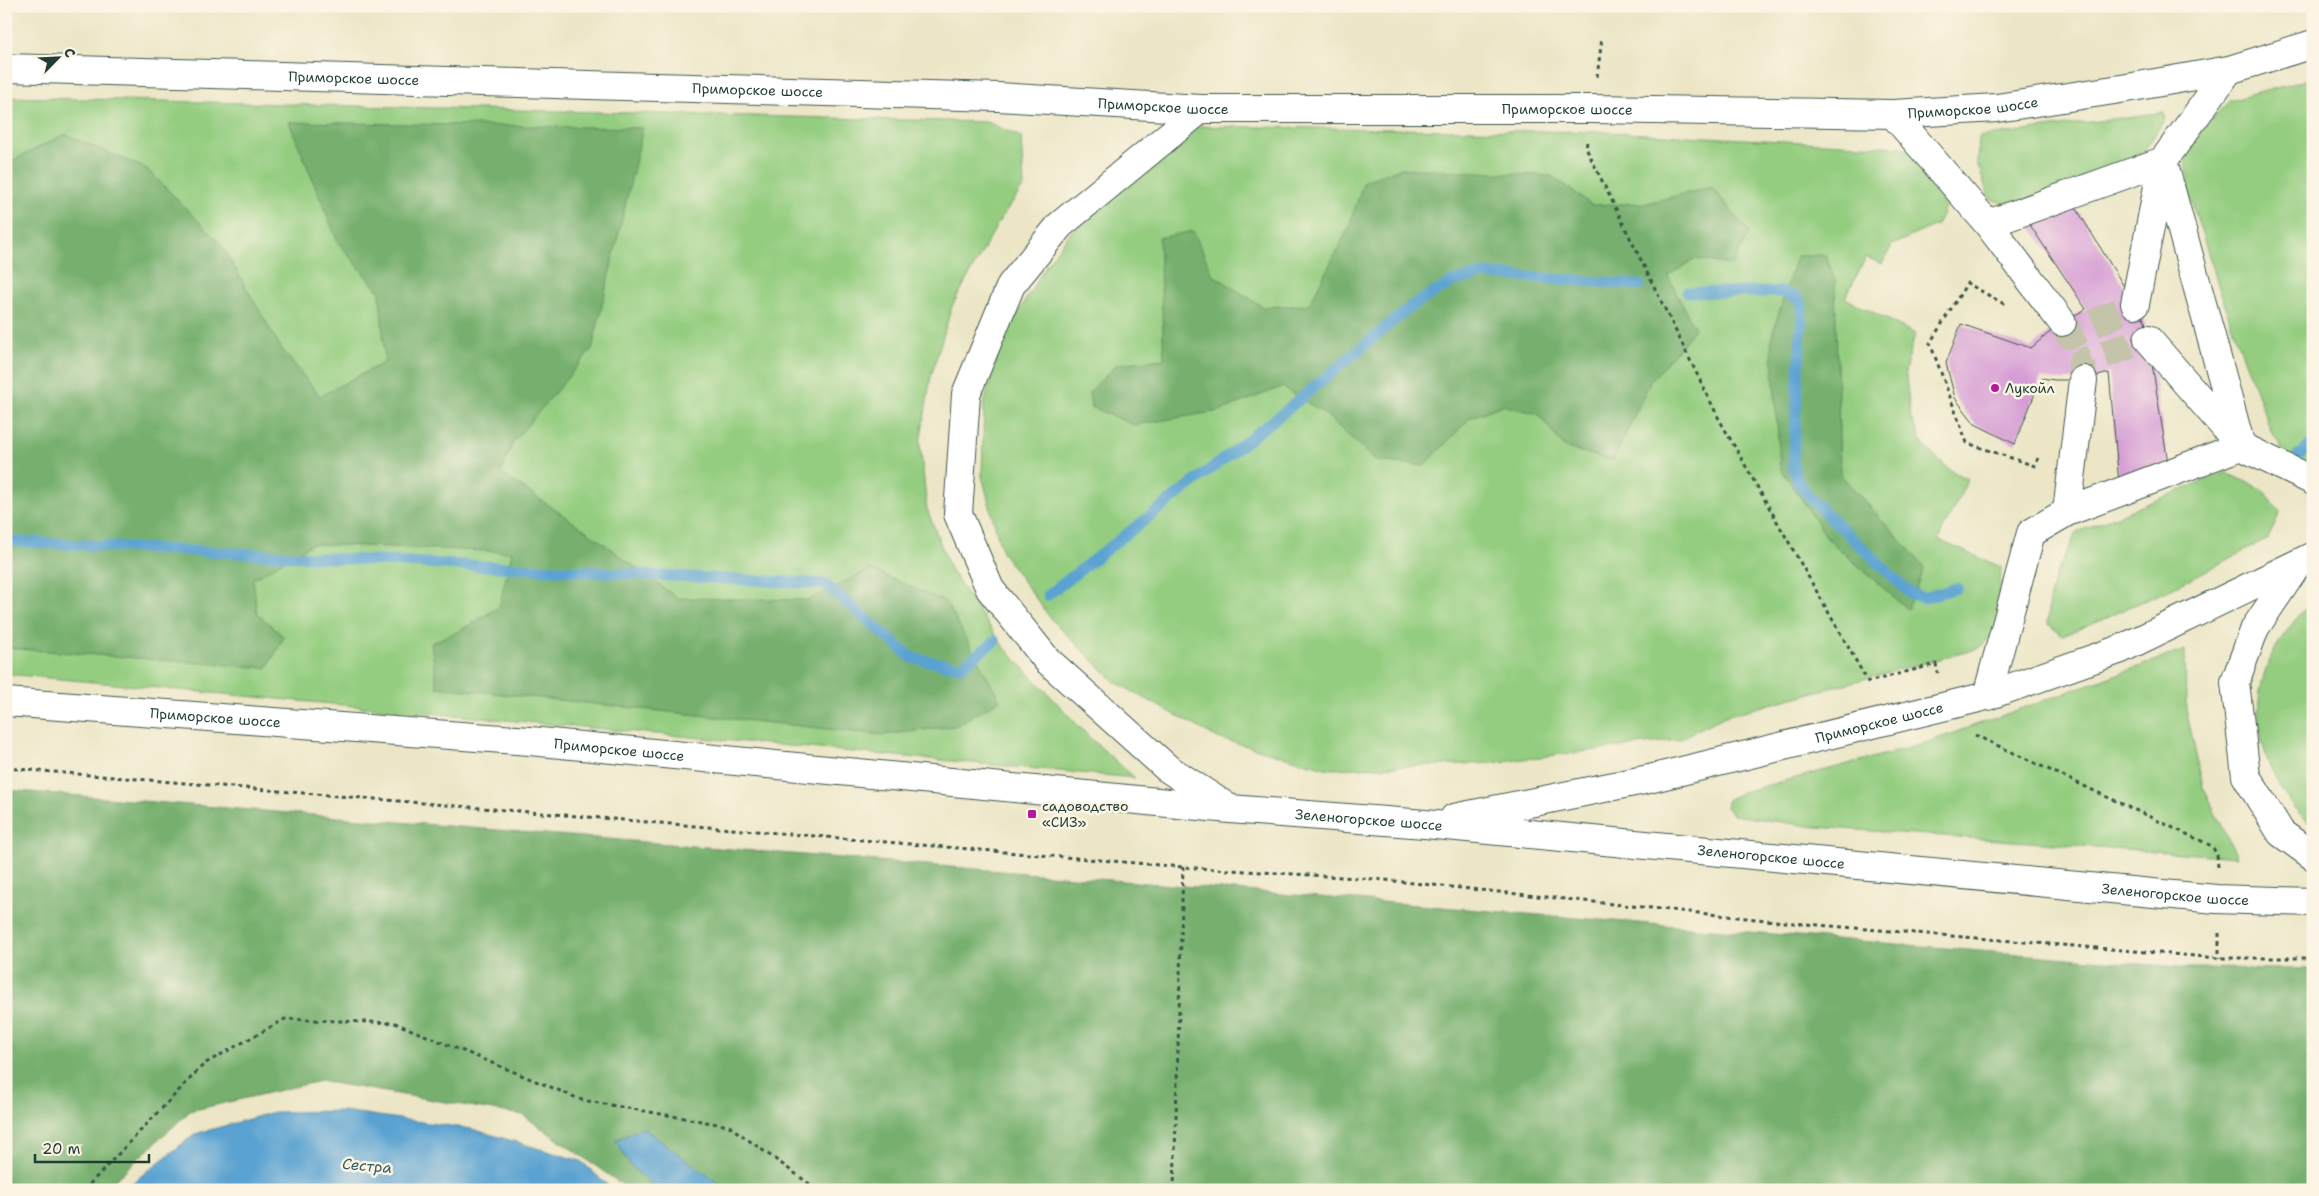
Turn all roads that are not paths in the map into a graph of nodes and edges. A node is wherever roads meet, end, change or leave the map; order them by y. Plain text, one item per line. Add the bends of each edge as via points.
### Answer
1 (2313, 44) edge
2 (6, 68) edge
3 (2228, 70) junction
4 (1201, 109) junction
5 (1893, 114) junction
6 (2163, 161) junction
7 (1988, 224) junction
8 (2135, 304) dead end
9 (2062, 322) tunnel mouth
10 (2148, 338) dead end
11 (2083, 380) tunnel mouth
12 (2241, 446) junction
13 (2313, 481) edge
14 (2067, 512) junction
15 (2306, 559) edge
16 (1987, 696) junction
17 (6, 702) edge
18 (1230, 809) junction
19 (1425, 824) junction
20 (2313, 856) edge
21 (2313, 902) edge

1 - 3 main road, Приморское шоссе
2 - 4 main road, Приморское шоссе via 998,97
3 - 5 main road, Приморское шоссе via 1996,108
3 - 6 main road
4 - 5 main road, Приморское шоссе via 1592,109
4 - 18 main road via 1060,225 1011,285 966,394 958,514 990,589 1047,660 1167,768
5 - 7 main road
6 - 7 main road
6 - 8 main road
6 - 12 main road
7 - 9 main road
10 - 12 main road
11 - 14 main road
12 - 13 main road
12 - 14 main road
14 - 16 main road via 2031,533
15 - 16 main road, Приморское шоссе via 2121,649
15 - 20 main road via 2255,628 2235,682 2246,776 2281,833
16 - 19 main road, Приморское шоссе via 1649,779
17 - 18 main road, Приморское шоссе via 530,741
18 - 19 main road, Зеленогорское шоссе
19 - 21 main road, Зеленогорское шоссе via 2216,899

